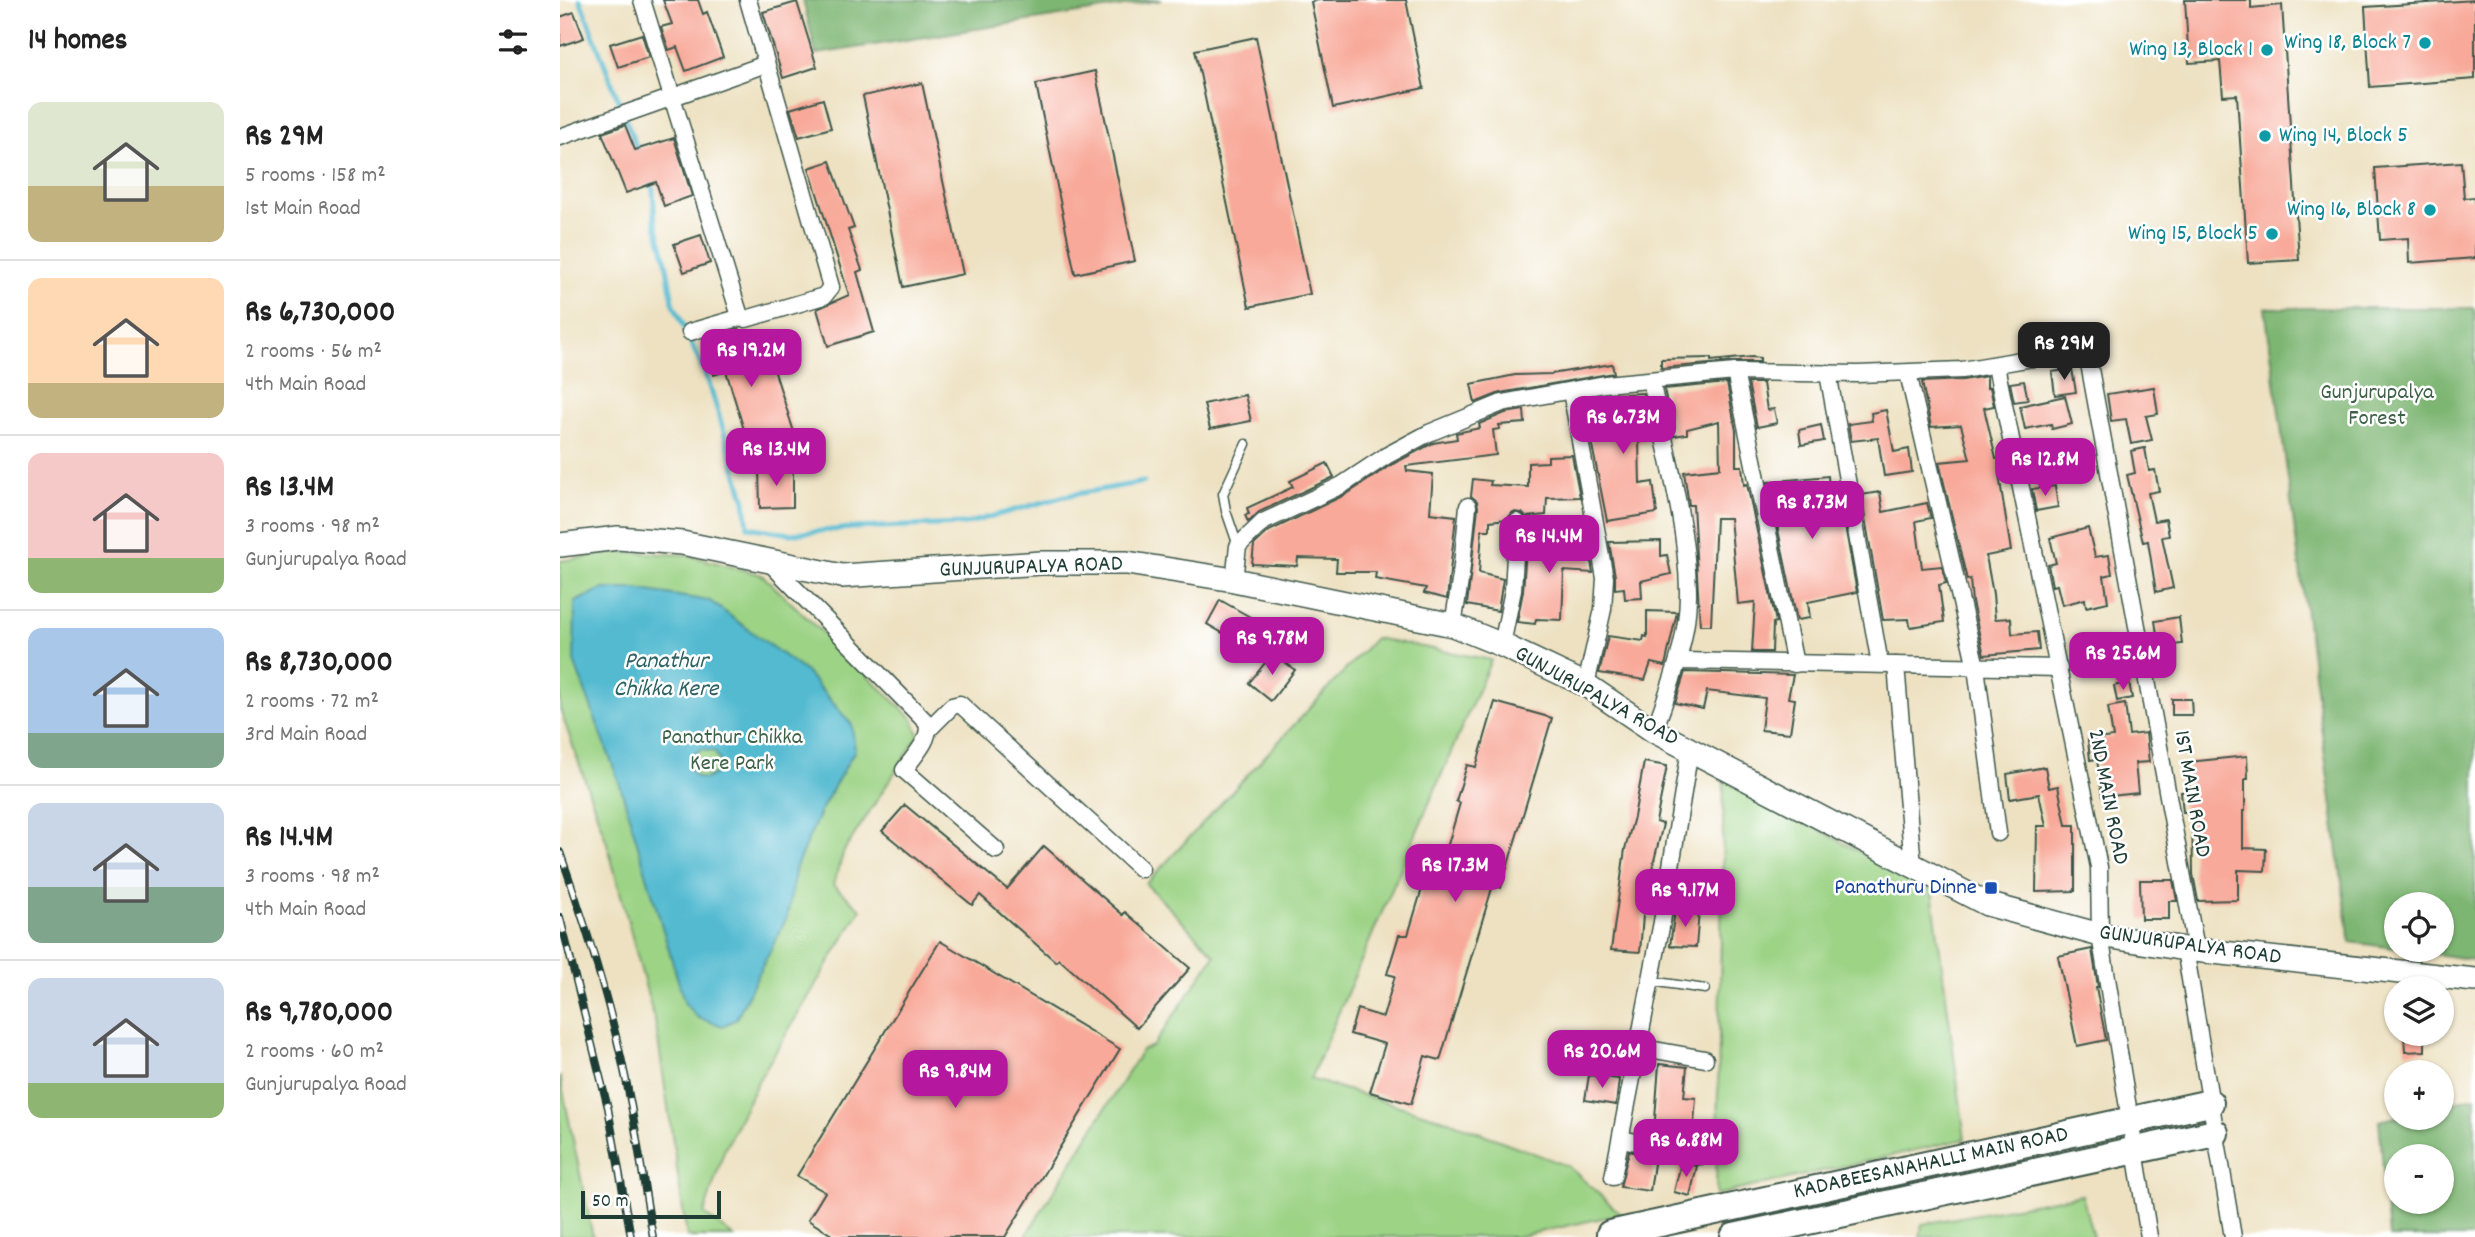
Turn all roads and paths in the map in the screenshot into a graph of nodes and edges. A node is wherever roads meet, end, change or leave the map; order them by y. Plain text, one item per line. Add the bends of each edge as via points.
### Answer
1 (642, 0) edge
2 (748, 0) edge
3 (766, 64) junction
4 (673, 97) junction
5 (560, 137) edge
6 (742, 317) junction
7 (690, 332) dead end
8 (1996, 366) junction
9 (1735, 372) junction
10 (1828, 373) junction
11 (1908, 373) junction
12 (1651, 380) junction
13 (1572, 391) junction
14 (1246, 444) dead end
15 (1468, 506) dead end
16 (1517, 522) dead end
17 (560, 545) edge
18 (1238, 546) junction
19 (770, 563) junction
20 (1234, 580) junction
21 (1453, 625) junction
22 (1502, 645) junction
23 (1679, 661) junction
24 (1795, 664) junction
25 (1888, 665) junction
26 (1976, 667) junction
27 (2059, 668) junction
28 (1586, 685) junction
29 (929, 729) junction
30 (1654, 731) junction
31 (1690, 749) junction
32 (1998, 833) dead end
33 (996, 850) dead end
34 (1913, 866) junction
35 (1141, 869) dead end
36 (1669, 885) junction
37 (1706, 889) dead end
38 (2100, 935) junction
39 (2191, 949) junction
40 (2475, 980) edge
41 (1651, 981) junction
42 (1705, 989) dead end
43 (1638, 1047) junction
44 (1705, 1059) dead end
45 (2210, 1103) junction
46 (2130, 1121) junction
47 (2215, 1133) junction
48 (1622, 1139) junction
49 (2135, 1151) junction
50 (1700, 1156) dead end
51 (1613, 1177) dead end
52 (1610, 1235) edge
53 (1734, 1237) edge
54 (2149, 1237) edge
55 (2233, 1237) edge

1 - 4 street
2 - 3 street
3 - 4 street
3 - 6 street via 831,287 824,296
4 - 5 street
4 - 6 street
6 - 7 street
8 - 11 street
8 - 27 street, 2ND MAIN ROAD
8 - 39 street, 1ST MAIN ROAD via 2080,350 2088,358
9 - 10 street
9 - 12 street
9 - 24 street
10 - 11 street
10 - 25 street
11 - 26 street
12 - 13 street
12 - 23 street via 1685,556 1688,592
13 - 18 street via 1502,403 1429,433 1342,485 1264,522
13 - 28 street via 1605,578
14 - 18 lane via 1223,494
15 - 21 street
16 - 22 street via 1513,590
17 - 19 street, GUNJURUPALYA ROAD via 618,538 682,543
18 - 20 street
19 - 20 street, GUNJURUPALYA ROAD via 842,576 1041,563 1126,563
19 - 29 street
20 - 21 street, GUNJURUPALYA ROAD
21 - 22 street, GUNJURUPALYA ROAD
22 - 28 street, GUNJURUPALYA ROAD
23 - 24 street
23 - 30 street
24 - 25 street
25 - 26 street
25 - 34 street
26 - 27 street
26 - 32 street
27 - 38 street, 2ND MAIN ROAD via 2099,867
28 - 30 street, GUNJURUPALYA ROAD
29 - 33 street via 904,770
29 - 35 street via 960,704
30 - 31 street, GUNJURUPALYA ROAD
31 - 34 street, GUNJURUPALYA ROAD
31 - 36 street
34 - 38 street, GUNJURUPALYA ROAD via 1987,904
36 - 37 lane
36 - 41 street
38 - 39 street, GUNJURUPALYA ROAD
38 - 46 street, 2ND MAIN ROAD
39 - 40 street, GUNJURUPALYA ROAD
39 - 45 street, 1ST MAIN ROAD
41 - 42 lane
41 - 43 street
43 - 44 street
43 - 48 street
45 - 46 main road, KADABEESANAHALLI MAIN ROAD
45 - 47 street, 1ST MAIN ROAD
46 - 49 street, 2ND MAIN ROAD
46 - 52 main road, KADABEESANAHALLI MAIN ROAD
47 - 49 main road, KADABEESANAHALLI MAIN ROAD
47 - 55 street, 1ST MAIN ROAD
48 - 50 street
48 - 51 street
49 - 53 main road, KADABEESANAHALLI MAIN ROAD
49 - 54 street, 2ND MAIN ROAD

